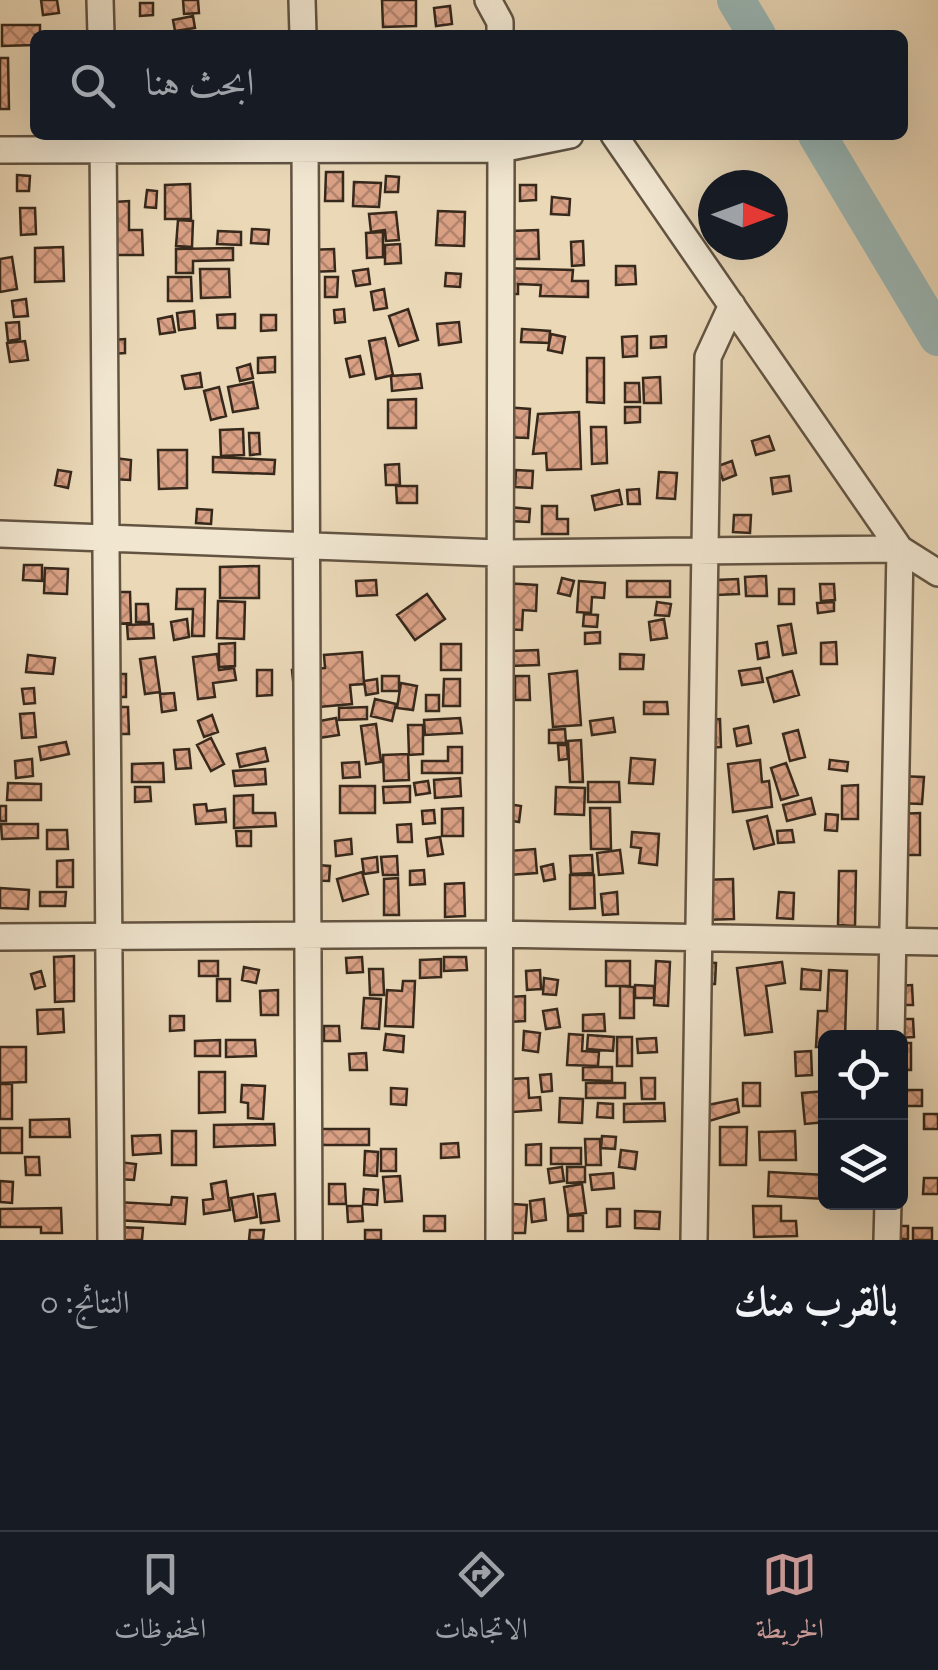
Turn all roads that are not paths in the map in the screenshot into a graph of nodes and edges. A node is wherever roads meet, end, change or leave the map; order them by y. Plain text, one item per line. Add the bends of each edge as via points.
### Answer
1 (100, 0) edge
2 (302, 0) edge
3 (488, 0) edge
4 (101, 30) edge
5 (303, 30) edge
6 (500, 30) edge
7 (617, 140) edge
8 (104, 142) edge
9 (305, 142) edge
10 (501, 142) edge
11 (0, 150) edge
12 (732, 305) junction
13 (0, 534) edge
14 (106, 538) junction
15 (303, 546) junction
16 (900, 549) junction
17 (704, 551) junction
18 (498, 553) junction
19 (938, 573) edge
20 (499, 934) junction
21 (308, 935) junction
22 (0, 937) edge
23 (109, 937) junction
24 (702, 938) junction
25 (893, 941) junction
26 (938, 942) edge
27 (891, 1030) edge
28 (888, 1210) edge
29 (110, 1240) edge
30 (309, 1240) edge
31 (500, 1240) edge
32 (694, 1240) edge
33 (887, 1240) edge

1 - 4 street
2 - 5 street
3 - 6 street
7 - 12 street
8 - 9 street
8 - 11 street
8 - 14 street
9 - 10 street
9 - 15 street
10 - 18 street
12 - 16 street
12 - 17 street via 708,357
13 - 14 street
14 - 15 street
14 - 23 street
15 - 18 street
15 - 21 street
16 - 17 street
16 - 19 street
16 - 25 street
17 - 18 street
17 - 24 street
18 - 20 street
20 - 21 street
20 - 24 street
20 - 31 street
21 - 23 street
21 - 30 street
22 - 23 street
23 - 29 street
24 - 25 street
24 - 32 street
25 - 26 street
25 - 27 street
28 - 33 street

